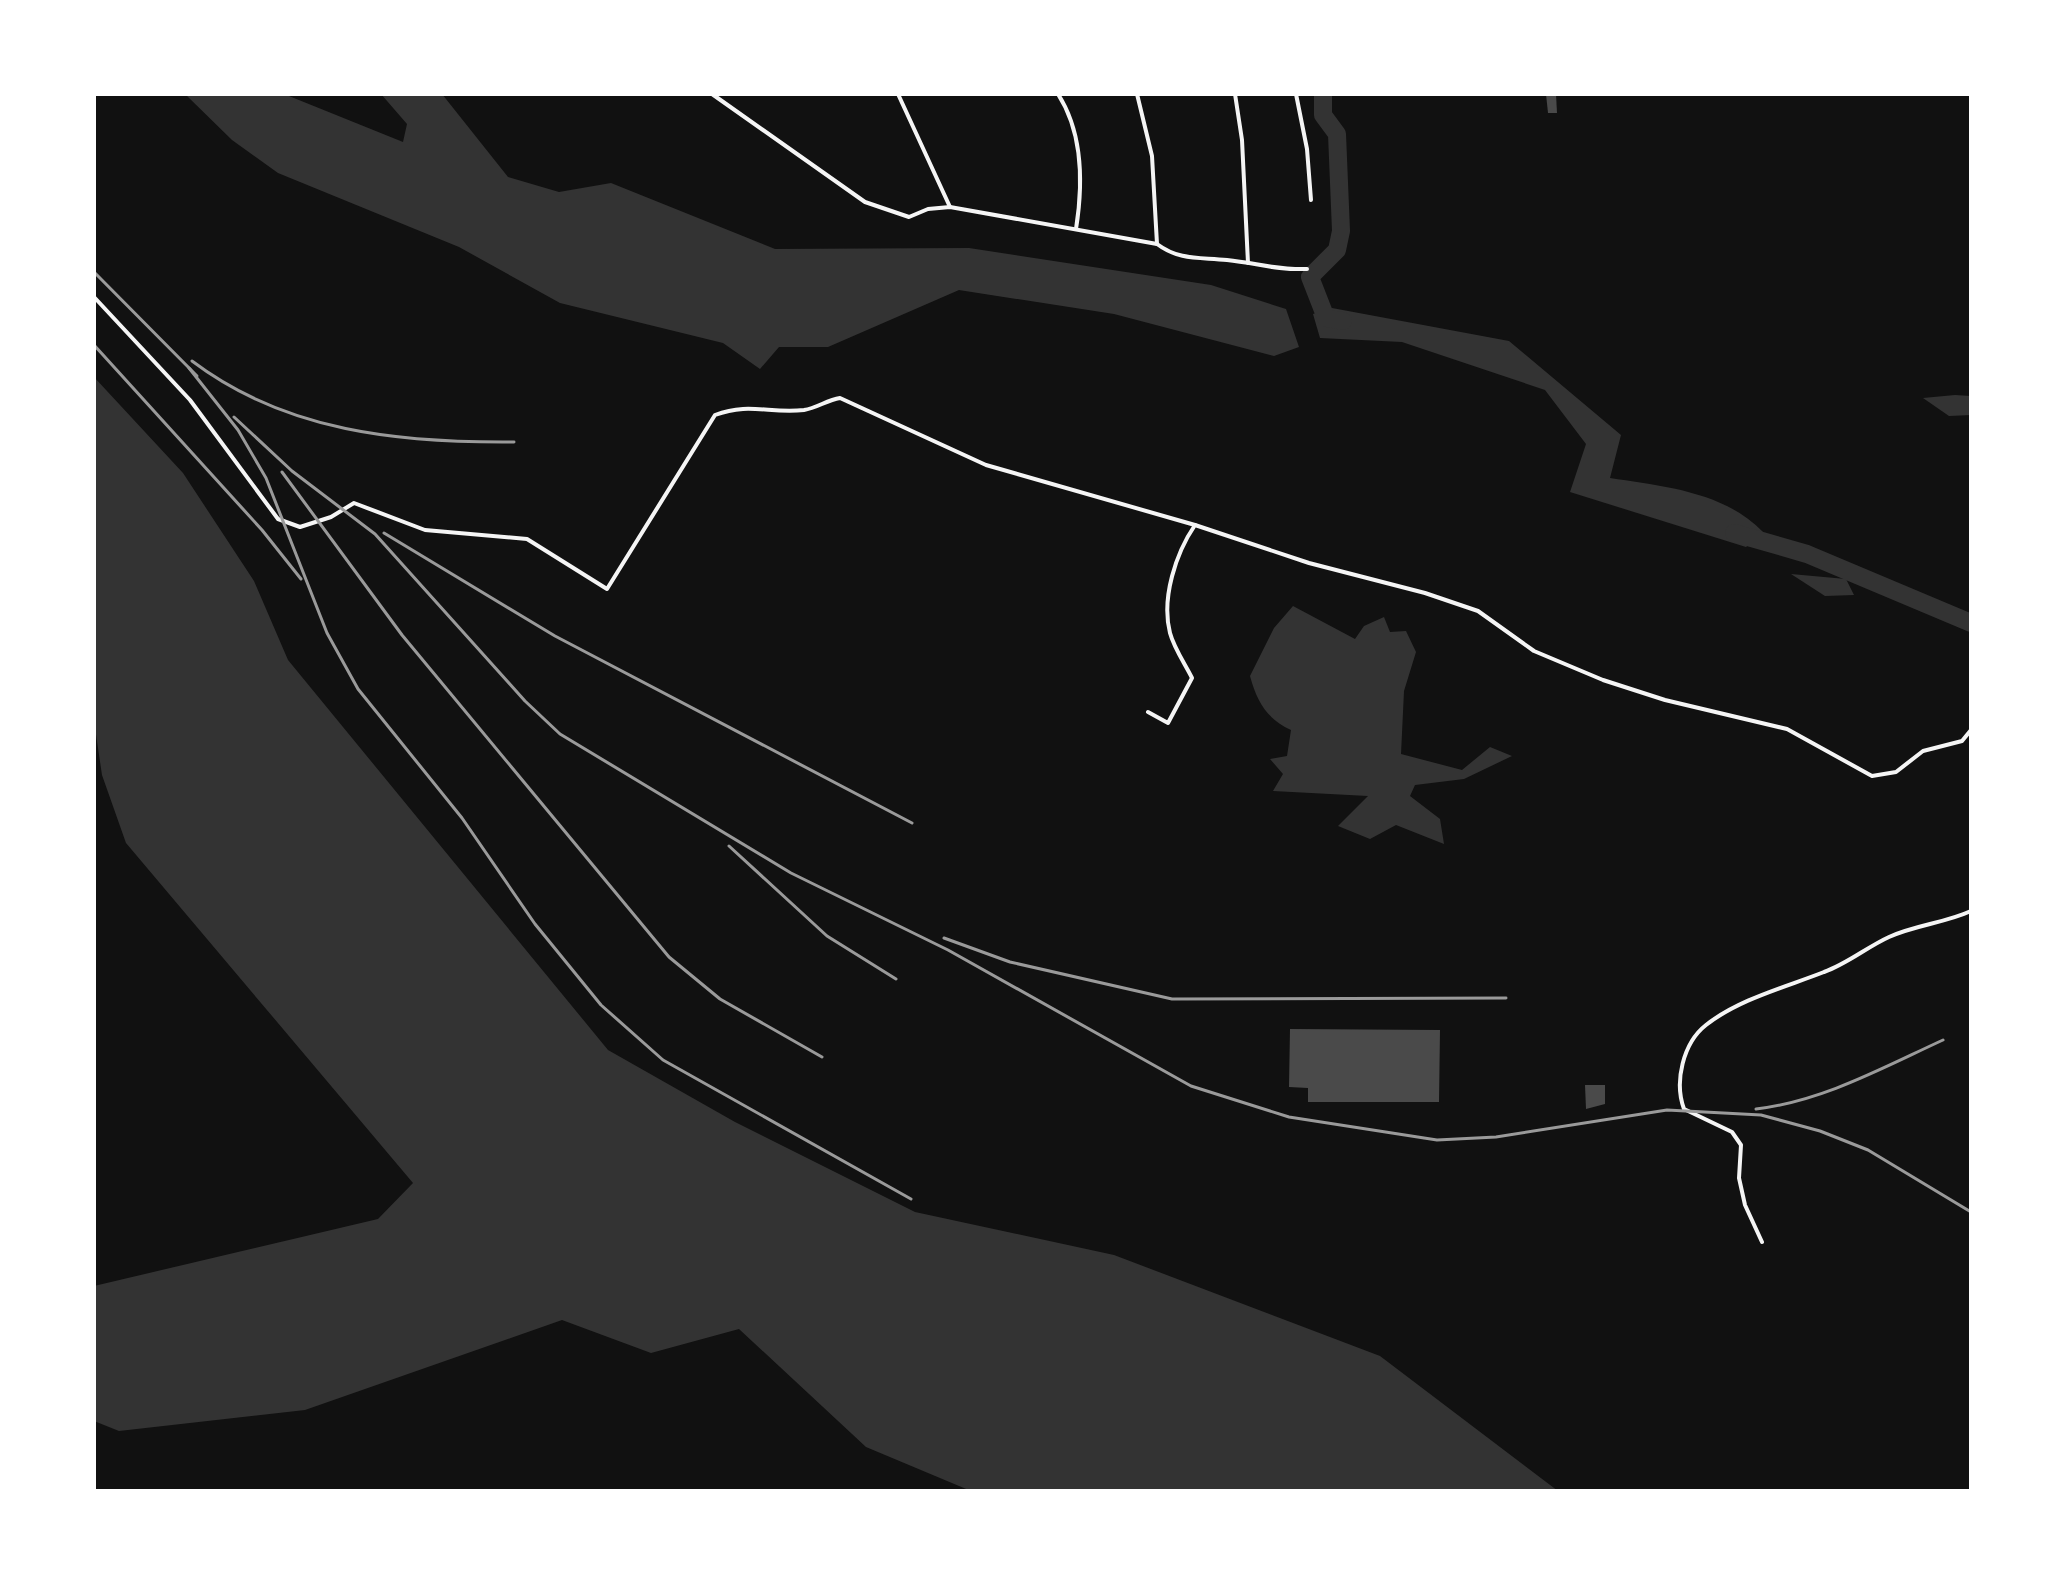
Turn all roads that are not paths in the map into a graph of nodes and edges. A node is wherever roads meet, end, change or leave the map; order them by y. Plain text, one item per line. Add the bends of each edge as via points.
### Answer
1 (712, 94) edge
2 (898, 94) edge
3 (1058, 94) edge
4 (1137, 94) edge
5 (1235, 94) edge
6 (1296, 94) edge
7 (1311, 200) dead end
8 (950, 207) junction
9 (1076, 229) junction
10 (1157, 244) junction
11 (1248, 263) junction
12 (1307, 269) dead end
13 (94, 297) edge
14 (1195, 525) junction
15 (1148, 712) dead end
16 (1971, 730) edge
17 (1971, 911) edge
18 (1762, 1242) dead end

1 - 8 street via 865,202 909,217
2 - 8 street
3 - 9 street via 1070,112 1077,147 1082,194
4 - 10 street via 1152,156
5 - 11 street
6 - 7 street
8 - 9 street
9 - 10 street
10 - 11 street via 1174,256
11 - 12 street via 1273,270
13 - 14 street via 190,400 278,519 300,527 354,503 425,530 527,539 607,589 715,415 736,407 809,410 840,398 986,465
14 - 15 street via 1176,563 1168,595 1170,632 1192,678 1168,723
14 - 16 street via 1478,611 1534,651 1603,680 1787,729 1872,776 1896,772 1923,751 1962,741
17 - 18 street via 1891,936 1834,969 1735,1008 1704,1026 1690,1047 1680,1072 1684,1109 1732,1132 1741,1145 1739,1178

